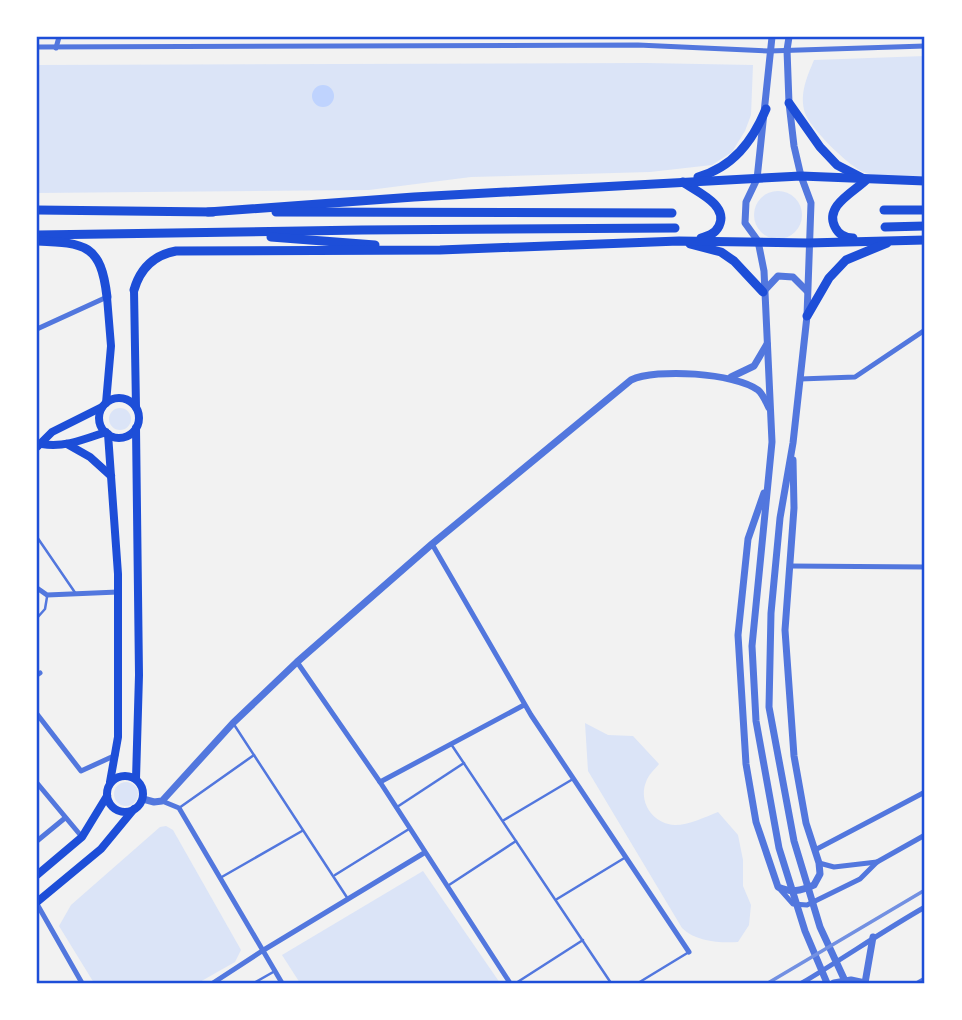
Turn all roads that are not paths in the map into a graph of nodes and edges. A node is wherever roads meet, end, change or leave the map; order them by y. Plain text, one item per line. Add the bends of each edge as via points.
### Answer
1 (58, 37) edge
2 (639, 37) edge
3 (772, 37) edge
4 (789, 37) edge
5 (638, 45) junction
6 (925, 46) edge
7 (37, 47) edge
8 (56, 48) junction
9 (787, 50) junction
10 (769, 51) junction
11 (789, 103) junction
12 (765, 109) junction
13 (800, 176) junction
14 (757, 178) junction
15 (866, 180) junction
16 (925, 181) edge
17 (683, 182) junction
18 (884, 209) dead end
19 (925, 209) edge
20 (37, 210) edge
21 (208, 212) junction
22 (672, 213) dead end
23 (925, 226) edge
24 (885, 227) dead end
25 (675, 228) dead end
26 (219, 233) junction
27 (37, 235) edge
28 (895, 240) junction
29 (925, 240) edge
30 (679, 241) junction
31 (758, 241) junction
32 (37, 242) edge
33 (808, 243) junction
34 (440, 250) junction
35 (134, 290) joint
36 (807, 291) junction
37 (763, 292) junction
38 (107, 297) junction
39 (807, 316) junction
40 (37, 329) edge
41 (925, 330) edge
42 (767, 344) junction
43 (731, 377) junction
44 (800, 379) junction
45 (104, 405) junction
46 (136, 407) junction
47 (771, 410) junction
48 (136, 428) junction
49 (107, 433) junction
50 (67, 443) junction
51 (793, 443) junction
52 (39, 445) edge
53 (111, 476) junction
54 (768, 479) junction
55 (37, 537) edge
56 (432, 544) junction
57 (790, 566) junction
58 (925, 567) edge
59 (37, 588) edge
60 (118, 592) junction
61 (76, 594) junction
62 (47, 595) junction
63 (37, 618) edge
64 (297, 662) junction
65 (524, 705) junction
66 (37, 714) edge
67 (233, 723) junction
68 (452, 744) junction
69 (116, 755) junction
70 (254, 755) junction
71 (464, 763) junction
72 (136, 779) junction
73 (573, 779) junction
74 (110, 782) junction
75 (380, 782) junction
76 (37, 783) edge
77 (925, 792) edge
78 (107, 796) junction
79 (143, 799) junction
80 (162, 801) junction
81 (396, 807) junction
82 (179, 808) junction
83 (134, 810) junction
84 (65, 818) junction
85 (503, 821) junction
86 (409, 829) junction
87 (303, 830) junction
88 (925, 835) edge
89 (82, 837) junction
90 (37, 841) edge
91 (516, 841) junction
92 (815, 850) junction
93 (424, 853) junction
94 (626, 857) junction
95 (877, 862) junction
96 (819, 863) junction
97 (37, 875) edge
98 (333, 876) junction
99 (220, 878) junction
100 (446, 887) junction
101 (778, 887) junction
102 (348, 899) junction
103 (555, 900) junction
104 (37, 903) edge
105 (925, 906) edge
106 (873, 937) junction
107 (583, 940) junction
108 (262, 951) junction
109 (689, 952) joint
110 (275, 971) junction
111 (925, 979) edge
112 (82, 983) edge
113 (213, 983) edge
114 (254, 983) edge
115 (282, 983) edge
116 (510, 983) edge
117 (516, 983) edge
118 (611, 983) edge
119 (638, 983) edge
120 (802, 983) edge
121 (827, 983) edge
122 (834, 983) edge
123 (846, 983) edge
124 (865, 983) edge
125 (918, 983) edge

1 - 8 street
2 - 5 street
3 - 10 street
4 - 9 street
5 - 8 street
5 - 10 street
6 - 9 street
7 - 8 street
9 - 10 street
9 - 11 street
10 - 12 street
11 - 13 street
11 - 15 highway via 837,165
12 - 14 street
12 - 17 highway via 750,139 730,162
13 - 14 highway
13 - 15 highway
13 - 33 street via 811,203
14 - 17 highway
14 - 31 street via 746,202 745,223
15 - 16 highway
15 - 28 highway via 835,208 835,229 848,238
17 - 21 highway
17 - 30 highway via 716,205 721,220 710,236
18 - 19 highway
20 - 21 highway
21 - 22 highway
23 - 24 highway
25 - 26 highway
26 - 27 highway
26 - 34 highway
28 - 29 highway
28 - 33 highway
28 - 39 highway via 846,260 829,278
30 - 31 highway
30 - 34 highway
30 - 37 highway via 721,252
31 - 33 highway
31 - 37 street
32 - 38 highway via 74,242 88,250 102,269
33 - 36 street
34 - 35 highway via 176,251 148,264
35 - 46 main road
36 - 37 street via 793,277 778,276
36 - 39 street
37 - 42 street
38 - 40 street
38 - 45 main road via 111,346
39 - 44 street
41 - 44 street via 855,377
42 - 43 street via 754,366
42 - 47 street
43 - 47 street via 759,391
43 - 56 street via 654,373 631,380
44 - 51 street
45 - 46 main road via 122,398
45 - 49 main road via 100,418
45 - 52 main road via 52,432
46 - 48 main road
47 - 54 street
48 - 49 main road via 124,437
48 - 72 main road
49 - 50 main road
49 - 53 main road
50 - 52 main road
50 - 53 main road
51 - 57 street
51 - 123 street via 771,613 769,707 794,841 820,927
53 - 60 main road
54 - 101 street via 748,538 738,635 746,764 757,822
54 - 121 street via 752,646 756,721 779,848
55 - 61 lane
56 - 64 street
56 - 65 street
57 - 58 street
57 - 92 street via 785,630 794,756
59 - 62 street
60 - 61 street
60 - 69 main road
61 - 62 street
62 - 63 lane via 45,609
64 - 67 street
64 - 75 street
65 - 68 street
65 - 73 street
66 - 69 street via 81,771
67 - 70 lane
67 - 80 street
68 - 71 lane
68 - 75 street
69 - 74 main road
70 - 82 lane
70 - 87 lane
71 - 81 lane
71 - 85 lane
72 - 74 main road via 123,775
72 - 79 main road
73 - 85 lane
73 - 94 street
74 - 78 main road
75 - 81 street
76 - 84 street
77 - 92 street
78 - 83 main road via 120,811
78 - 89 main road
79 - 80 street
79 - 83 main road
80 - 82 street
81 - 86 street
82 - 99 street
83 - 104 main road via 101,849
84 - 89 street
84 - 90 street
85 - 91 lane
86 - 93 street
86 - 98 lane
87 - 98 lane
87 - 99 lane
88 - 95 street
89 - 97 main road
91 - 100 lane
91 - 103 lane
92 - 96 street
93 - 100 street
93 - 102 street
94 - 103 lane
94 - 109 street
95 - 96 street via 834,867
95 - 101 street via 860,879 807,905 793,904
96 - 101 street via 814,885 798,892
98 - 102 lane
99 - 108 street
100 - 116 street
102 - 108 street
103 - 107 lane
104 - 112 street
105 - 106 street
106 - 120 street
106 - 124 street
107 - 117 lane
107 - 118 lane
108 - 110 street
108 - 113 street
109 - 119 lane
110 - 114 lane
110 - 115 street
111 - 125 street
122 - 124 street

